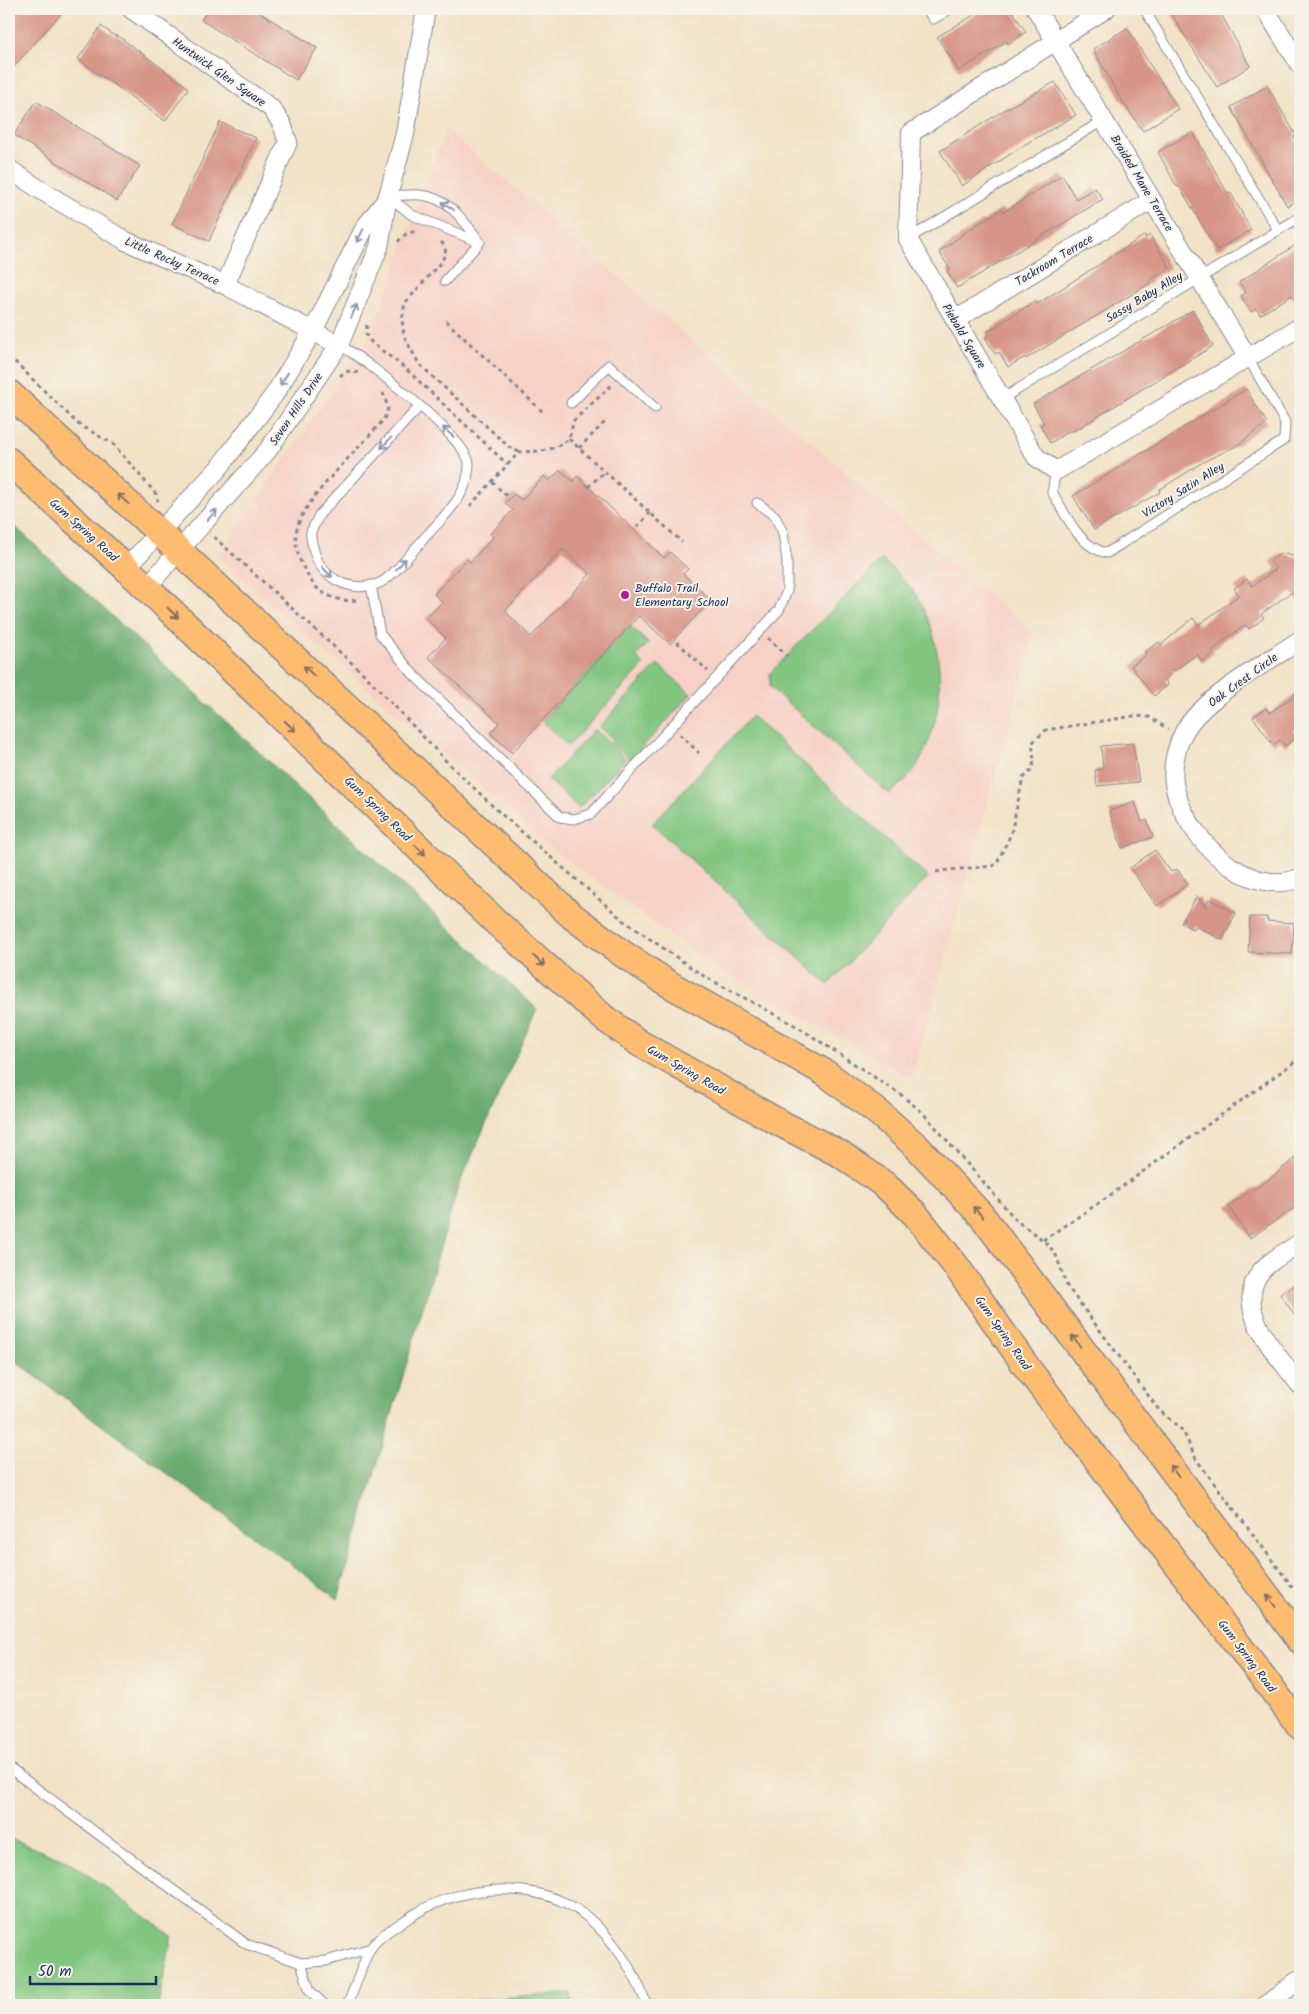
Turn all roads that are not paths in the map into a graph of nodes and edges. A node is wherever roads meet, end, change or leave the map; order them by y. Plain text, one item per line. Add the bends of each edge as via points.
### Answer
1 (131, 9) edge
2 (426, 9) edge
3 (927, 9) edge
4 (950, 9) edge
5 (1036, 9) edge
6 (1106, 9) edge
7 (1144, 9) edge
8 (1265, 9) edge
9 (1055, 40) junction
10 (1300, 65) edge
11 (1104, 120) junction
12 (9, 169) edge
13 (388, 196) junction
14 (1152, 200) junction
15 (1300, 217) edge
16 (1278, 230) junction
17 (908, 240) junction
18 (480, 242) junction
19 (1200, 278) junction
20 (445, 281) dead end
21 (225, 285) junction
22 (955, 320) junction
23 (1300, 327) edge
24 (313, 330) junction
25 (339, 344) junction
26 (1248, 358) junction
27 (9, 393) edge
28 (1002, 399) junction
29 (571, 403) dead end
30 (420, 407) junction
31 (655, 408) dead end
32 (9, 461) edge
33 (1056, 471) junction
34 (757, 502) dead end
35 (167, 524) junction
36 (179, 551) junction
37 (126, 568) junction
38 (371, 585) junction
39 (146, 588) junction
40 (1300, 640) edge
41 (1300, 878) edge
42 (1300, 1242) edge
43 (1298, 1376) edge
44 (1300, 1640) edge
45 (1300, 1726) edge
46 (9, 1768) edge
47 (371, 1948) junction
48 (301, 1963) junction
49 (1300, 1980) edge
50 (325, 2005) edge
51 (347, 2005) edge
52 (647, 2005) edge
53 (1266, 2005) edge

1 - 21 street, Huntwick Glen Square via 252,93 271,108 282,124 288,142
2 - 13 street, Seven Hills Drive via 405,134
3 - 4 lane via 933,19
5 - 9 street, Braided Mane Terrace
6 - 9 street
7 - 16 lane
8 - 10 street
9 - 11 street, Braided Mane Terrace
9 - 17 street via 912,133
11 - 14 street, Braided Mane Terrace
11 - 17 lane
12 - 21 street, Little Rocky Terrace via 126,241
13 - 18 lane via 412,215
18 -> 13 lane via 461,216 444,202 422,195
13 -> 24 street, Seven Hills Drive via 365,227
25 -> 13 street, Seven Hills Drive via 379,247
14 - 19 street, Braided Mane Terrace
14 - 22 street, Tackroom Terrace
15 - 16 lane, Sassy Baby Alley
16 - 19 lane, Sassy Baby Alley
17 - 22 street, Piebald Square
18 - 20 lane
19 - 26 street, Braided Mane Terrace
19 - 28 lane, Sassy Baby Alley
21 - 24 street, Little Rocky Terrace
22 - 28 street, Piebald Square
23 - 26 street
24 - 25 street, Little Rocky Terrace
24 -> 35 street, Seven Hills Drive via 250,428 218,469
25 - 30 lane via 356,354
36 -> 25 street, Seven Hills Drive via 268,450
26 - 33 street
26 - 33 lane, Victory Satin Alley via 1285,422 1284,440 1107,552 1096,551 1085,543 1052,492
35 -> 27 main road
28 - 33 street, Piebald Square via 1036,457
29 - 31 lane via 609,365
38 -> 30 lane via 378,584 392,573 460,498 467,480 469,461 458,441
30 -> 38 lane via 319,515 311,534 315,555 326,573 340,583 360,587
32 - 37 main road, Gum Spring Road
34 - 38 lane via 775,516 783,533 787,591 779,610 591,814 574,819 560,817 413,674 380,634
35 - 36 main road
35 - 37 street, Seven Hills Drive
36 - 39 street, Seven Hills Drive
44 -> 36 main road via 987,1224 916,1146 827,1074 669,984 572,916
37 - 39 main road, Gum Spring Road
39 -> 45 main road, Gum Spring Road via 496,922 604,1018 647,1048 842,1155 885,1185 916,1214 1034,1377
40 - 41 street, Oak Crest Circle via 1197,714 1181,738 1174,758 1175,788 1182,809 1204,844 1222,862 1266,882
42 - 43 street via 1264,1268 1250,1298 1256,1322
46 - 48 lane via 246,1944
47 - 48 lane via 326,1961
47 - 51 lane
47 - 52 lane via 393,1928 430,1904 472,1891 513,1889 552,1898 585,1915 614,1943 637,1979
48 - 50 lane via 310,1991
49 - 53 street

